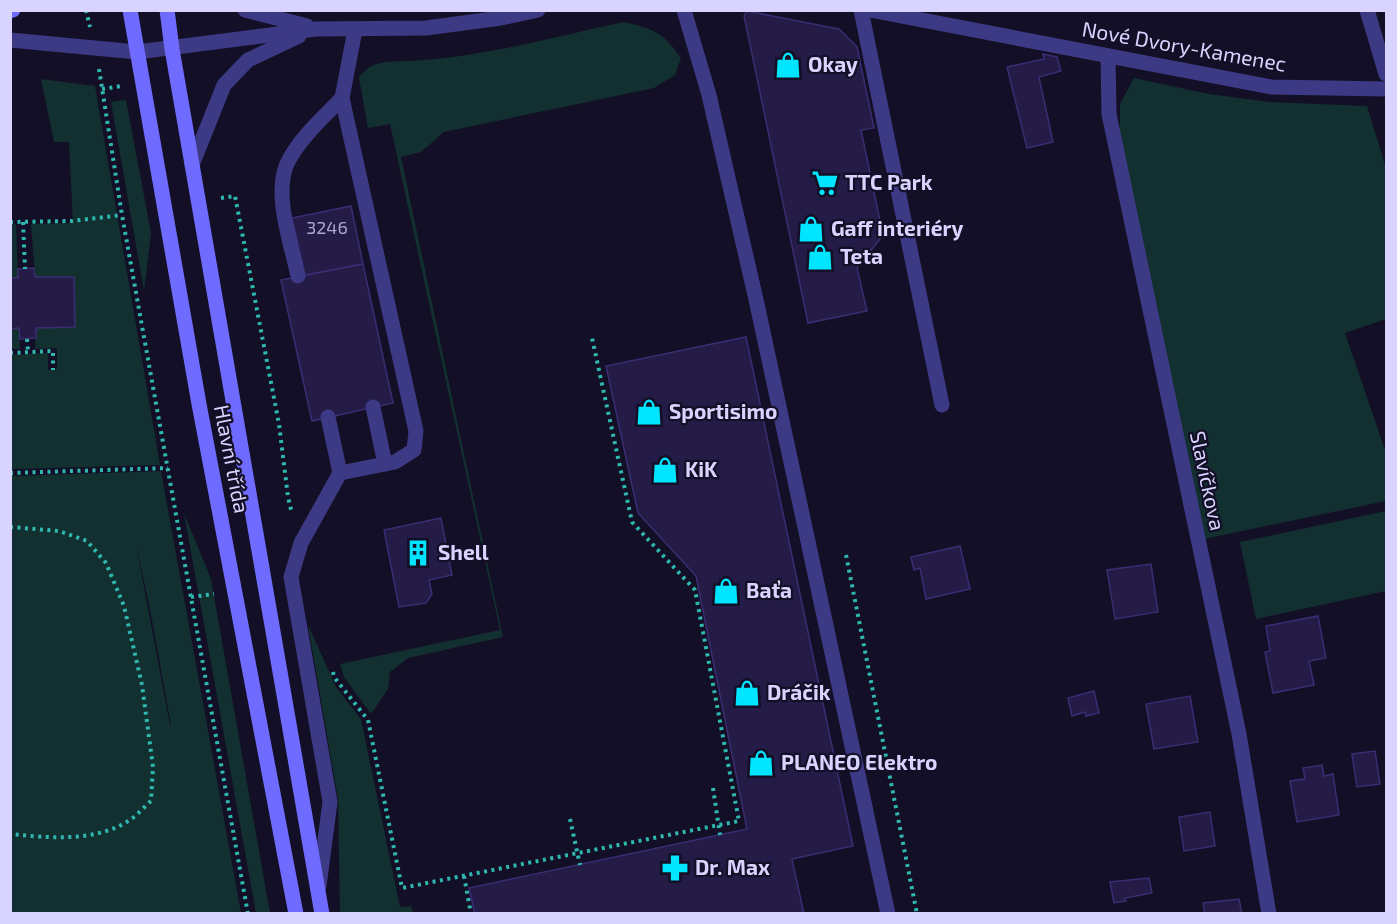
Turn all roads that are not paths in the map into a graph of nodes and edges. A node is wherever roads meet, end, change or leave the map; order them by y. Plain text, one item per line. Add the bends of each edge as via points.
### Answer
1 (130, 10) edge
2 (167, 10) edge
3 (245, 10) edge
4 (538, 10) edge
5 (684, 10) edge
6 (861, 10) edge
7 (870, 10) edge
8 (1367, 10) edge
9 (316, 29) junction
10 (355, 30) junction
11 (10, 40) edge
12 (172, 48) junction
13 (137, 52) junction
14 (1108, 57) junction
15 (1386, 74) edge
16 (1386, 89) edge
17 (342, 98) junction
18 (192, 165) junction
19 (298, 276) dead end
20 (942, 405) dead end
21 (373, 407) dead end
22 (328, 417) dead end
23 (385, 464) junction
24 (340, 473) junction
25 (318, 891) junction
26 (296, 914) edge
27 (322, 914) edge
28 (888, 914) edge
29 (1269, 914) edge

1 - 13 main road, Hlavní třída
2 - 12 main road, Hlavní třída
3 - 9 street
4 - 10 street via 426,28
5 - 28 street via 710,95
6 - 20 street
7 - 14 street, Nové Dvory-Kamenec
8 - 15 street
9 - 10 street
9 - 12 street
9 - 18 street via 248,60 224,85
10 - 17 street
11 - 13 street
12 - 13 street
12 - 18 main road, Hlavní třída
13 - 26 main road, Hlavní třída
14 - 16 street, Nové Dvory-Kamenec via 1271,87
14 - 29 street, Slavíčkova via 1109,114 1239,734
17 - 19 street via 288,159 282,178 282,200
17 - 23 street via 374,280 416,431 414,450
18 - 25 main road, Hlavní třída
21 - 23 street
22 - 24 street
23 - 24 street
24 - 25 street via 301,543 291,577 330,802
25 - 27 main road, Hlavní třída

